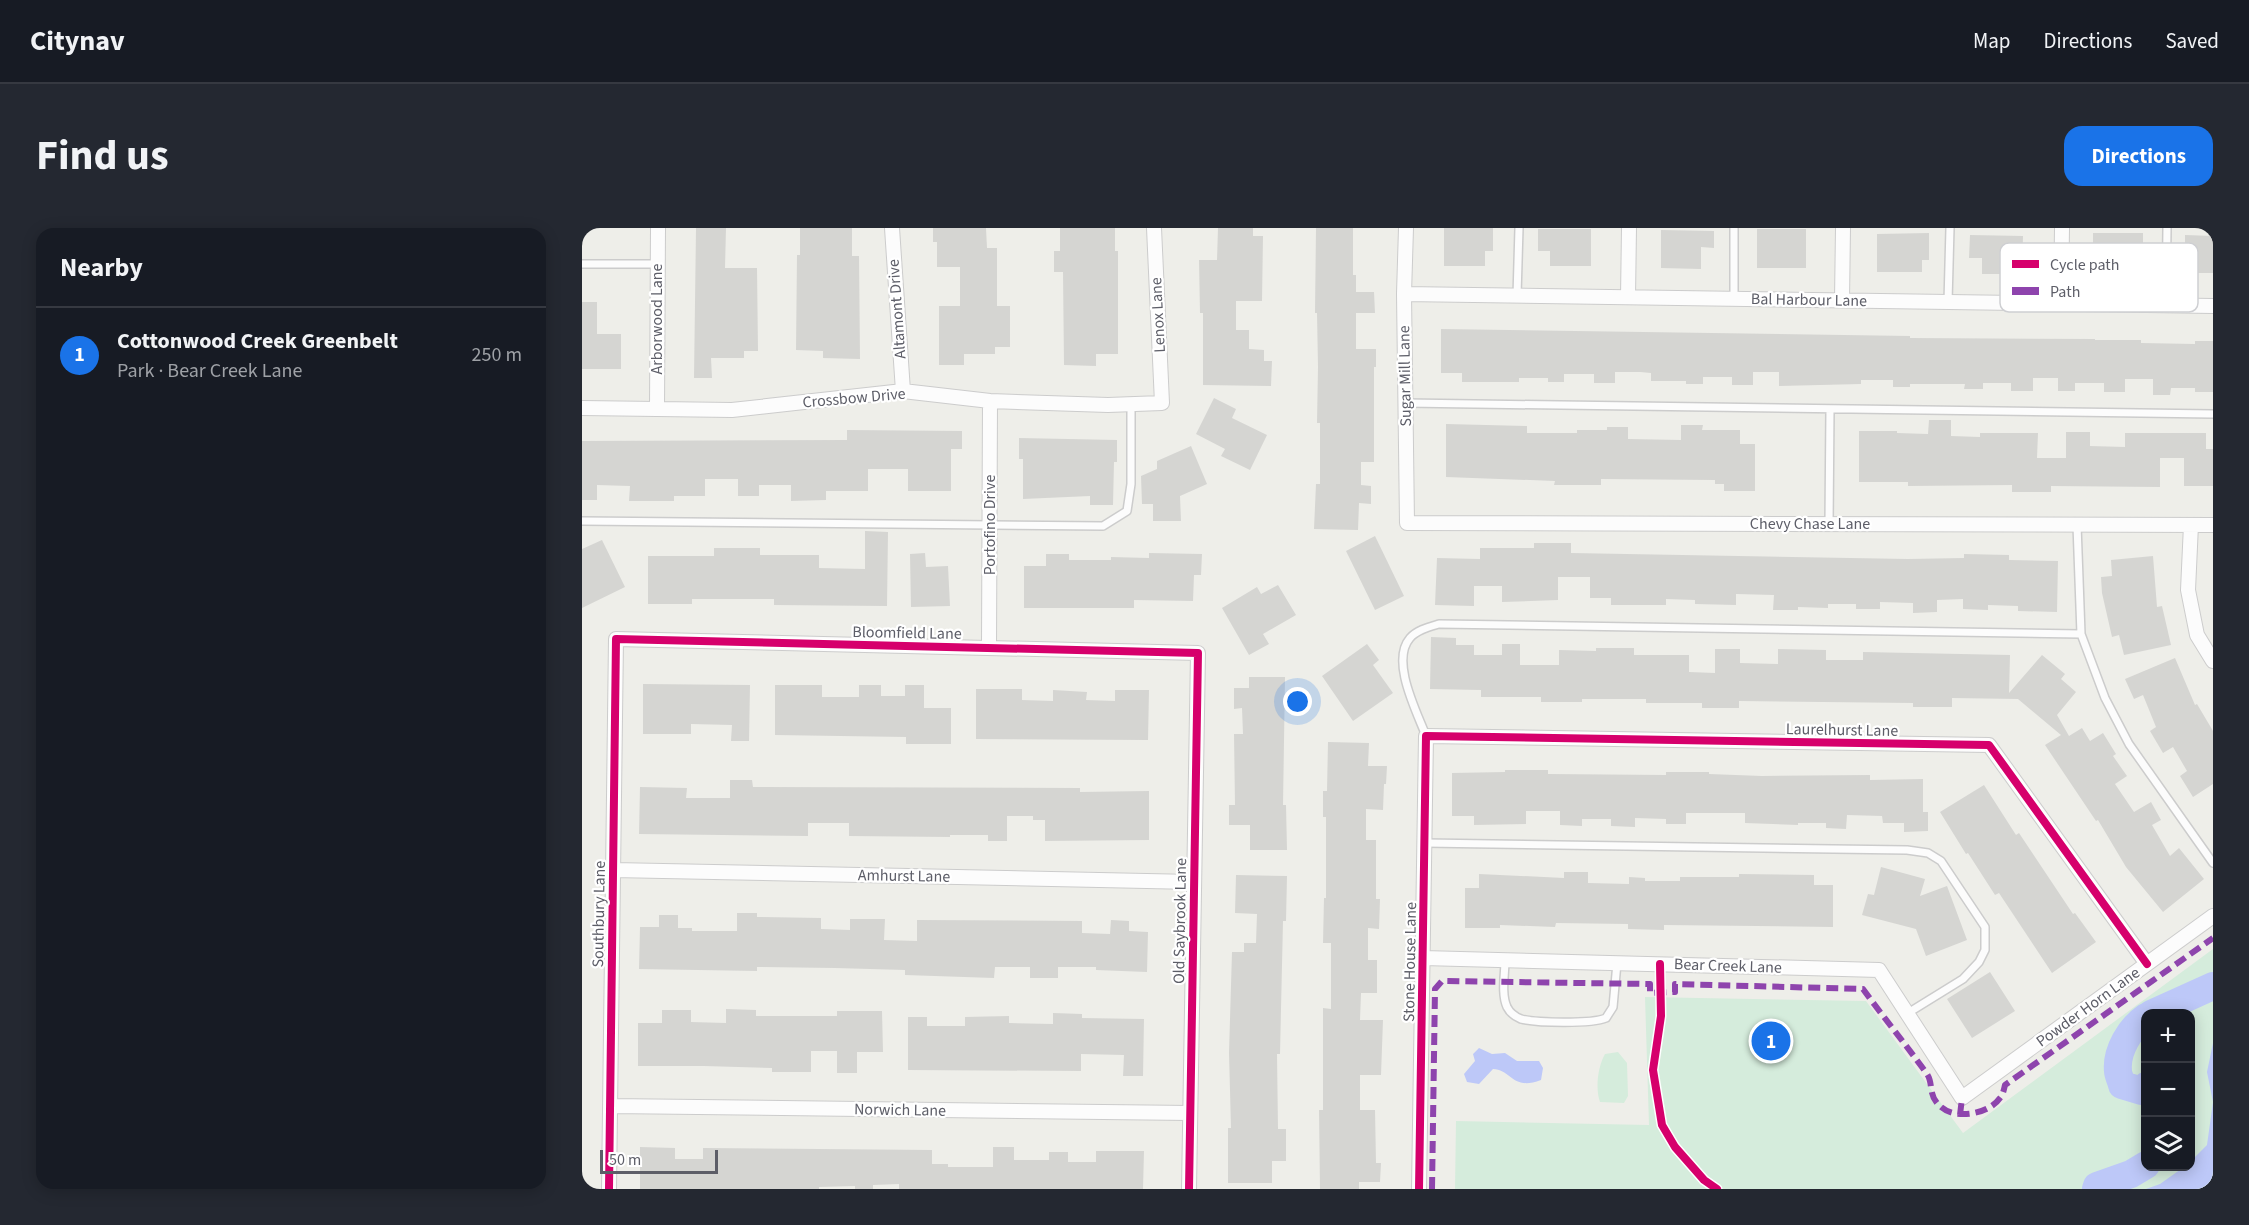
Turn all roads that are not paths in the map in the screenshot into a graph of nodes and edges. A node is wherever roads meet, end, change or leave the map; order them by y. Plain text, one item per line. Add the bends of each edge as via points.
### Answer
1 (658, 228) edge
2 (892, 228) edge
3 (1154, 228) edge
4 (1406, 228) edge
5 (1519, 228) edge
6 (1629, 228) edge
7 (1734, 228) edge
8 (1843, 228) edge
9 (1950, 228) edge
10 (2062, 228) edge
11 (2167, 228) edge
12 (2062, 243) edge
13 (2167, 243) edge
14 (582, 264) edge
15 (658, 264) junction
16 (1404, 294) junction
17 (1517, 296) junction
18 (1628, 297) junction
19 (1734, 299) junction
20 (1842, 300) junction
21 (1948, 302) junction
22 (2000, 303) edge
23 (2198, 306) edge
24 (2213, 306) edge
25 (903, 391) junction
26 (990, 401) junction
27 (1162, 402) joint
28 (1406, 402) junction
29 (1131, 404) junction
30 (582, 408) edge
31 (657, 409) junction
32 (1830, 409) junction
33 (2213, 414) edge
34 (582, 521) edge
35 (1407, 523) joint
36 (1829, 524) junction
37 (2077, 525) junction
38 (2191, 525) junction
39 (2213, 525) edge
40 (990, 526) junction
41 (2081, 634) junction
42 (616, 639) joint
43 (989, 648) junction
44 (1198, 653) joint
45 (2213, 661) edge
46 (1426, 736) junction
47 (1425, 843) junction
48 (2213, 863) edge
49 (613, 870) junction
50 (1194, 882) junction
51 (2213, 916) edge
52 (1424, 958) junction
53 (1505, 960) junction
54 (1617, 963) junction
55 (2147, 964) junction
56 (1908, 1013) junction
57 (1962, 1098) joint
58 (610, 1106) junction
59 (1190, 1113) junction
60 (609, 1189) edge
61 (1189, 1189) edge
62 (1419, 1189) edge

1 - 15 street, Arborwood Lane
2 - 25 street, Altamont Drive
3 - 27 street, Lenox Lane
4 - 16 street, Sugar Mill Lane
5 - 17 lane
6 - 18 street
7 - 19 lane
8 - 20 street
9 - 21 lane
10 - 12 street
11 - 13 lane
14 - 15 lane
15 - 31 street, Arborwood Lane
16 - 17 street, Bal Harbour Lane
16 - 28 street, Sugar Mill Lane
17 - 18 street, Bal Harbour Lane
18 - 19 street, Bal Harbour Lane
19 - 20 street, Bal Harbour Lane
20 - 21 street, Bal Harbour Lane
21 - 22 street, Bal Harbour Lane
23 - 24 street, Bal Harbour Lane
25 - 26 street, Crossbow Drive
25 - 31 street, Crossbow Drive via 732,410
26 - 29 street, Crossbow Drive
26 - 40 street, Portofino Drive
27 - 29 street, Crossbow Drive
28 - 32 lane
28 - 35 street, Sugar Mill Lane
29 - 40 lane via 1127,511 1103,526
30 - 31 street, Crossbow Drive
32 - 33 lane
32 - 36 lane
34 - 40 lane
35 - 36 street, Chevy Chase Lane
36 - 37 street, Chevy Chase Lane
37 - 38 street, Chevy Chase Lane
37 - 41 lane
38 - 39 street, Chevy Chase Lane
38 - 45 street via 2188,590 2197,635
40 - 43 street, Portofino Drive
41 - 46 lane via 1439,624 1410,638 1402,666
41 - 48 lane via 2105,698 2129,744
42 - 43 street, Bloomfield Lane
42 - 49 street, Southbury Lane
43 - 44 street, Bloomfield Lane
44 - 50 street, Old Saybrook Lane
46 - 47 street, Stone House Lane
46 - 55 street, Laurelhurst Lane via 1989,746
47 - 52 street, Stone House Lane
47 - 56 lane via 1928,853 1941,861 1985,927 1985,950 1963,979
49 - 50 street, Amhurst Lane
49 - 58 street, Southbury Lane
50 - 59 street, Old Saybrook Lane
51 - 55 street, Powder Horn Lane
52 - 53 street, Bear Creek Lane
52 - 62 street, Stone House Lane
53 - 54 street, Bear Creek Lane
53 - 54 lane via 1507,1007 1520,1018 1546,1021 1606,1018 1613,1007
54 - 56 street, Bear Creek Lane via 1880,970
55 - 57 street, Powder Horn Lane
56 - 57 street, Bear Creek Lane
58 - 59 street, Norwich Lane
58 - 60 street, Southbury Lane
59 - 61 street, Old Saybrook Lane

